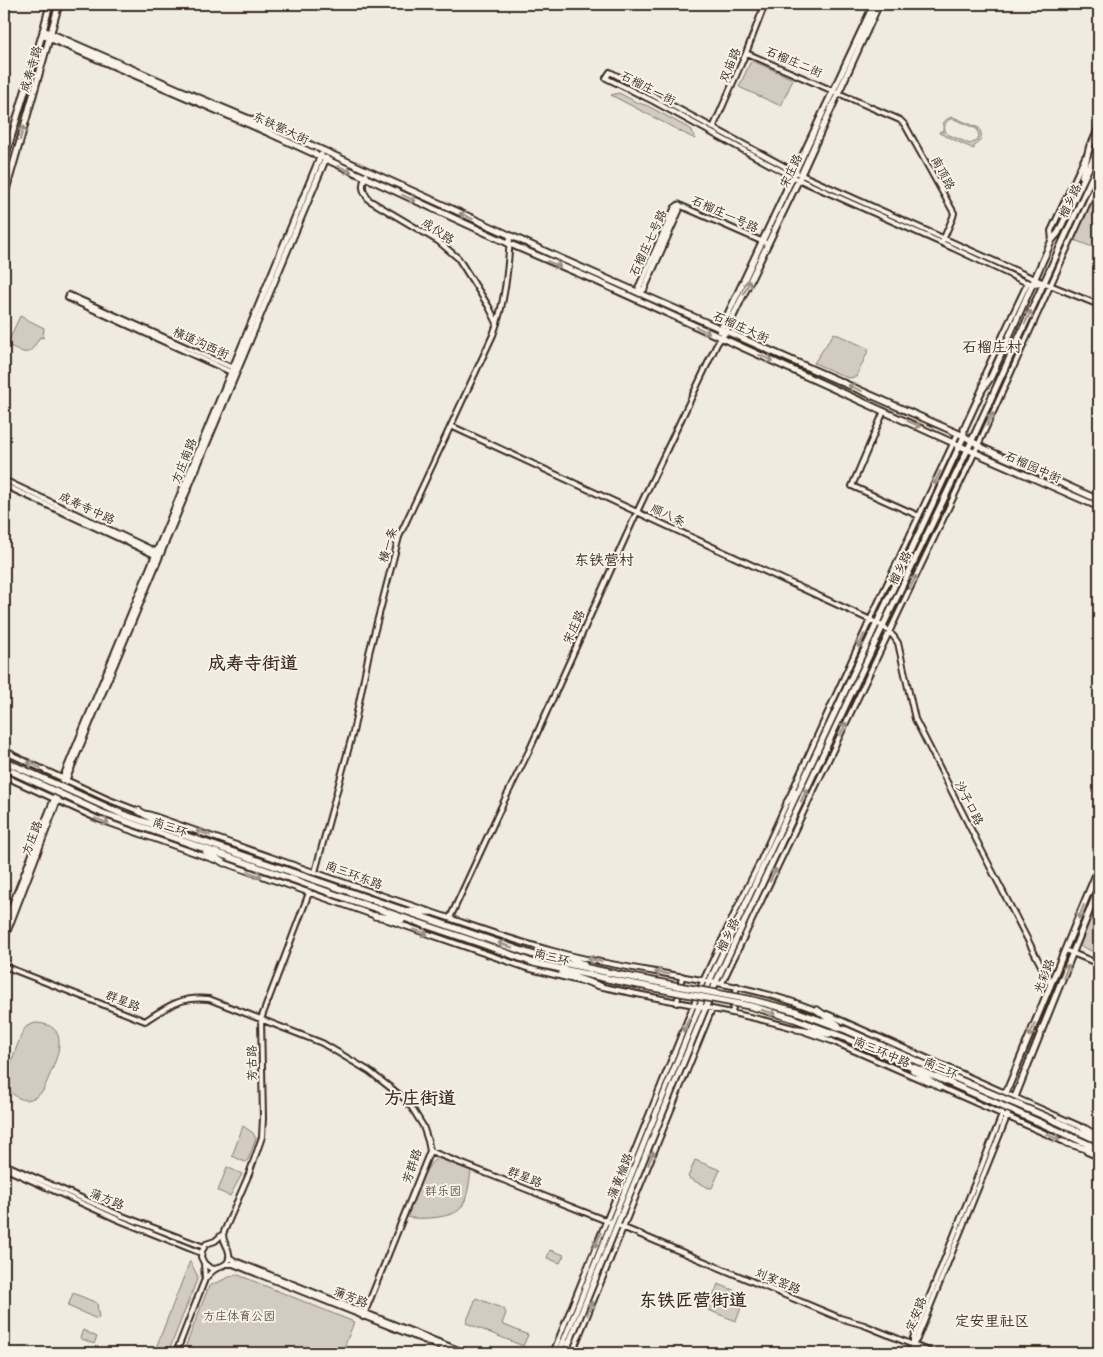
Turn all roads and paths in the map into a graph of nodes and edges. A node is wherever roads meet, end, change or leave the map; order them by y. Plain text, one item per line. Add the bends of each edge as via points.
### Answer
1 (50, 4) edge
2 (59, 4) edge
3 (765, 4) edge
4 (874, 4) edge
5 (879, 4) edge
6 (43, 32) junction
7 (51, 36) junction
8 (746, 53) junction
9 (836, 92) junction
10 (900, 120) joint
11 (1099, 126) edge
12 (712, 130) junction
13 (1099, 145) edge
14 (1090, 146) junction
15 (322, 150) junction
16 (328, 153) junction
17 (1095, 155) joint
18 (322, 158) junction
19 (4, 161) edge
20 (1099, 162) edge
21 (367, 170) junction
22 (1099, 171) edge
23 (797, 176) junction
24 (364, 178) junction
25 (1099, 178) edge
26 (1078, 192) junction
27 (1084, 194) junction
28 (4, 197) edge
29 (679, 205) junction
30 (510, 236) junction
31 (1052, 240) junction
32 (762, 241) junction
33 (943, 241) junction
34 (510, 244) junction
35 (768, 244) junction
36 (1031, 281) junction
37 (1044, 283) junction
38 (1050, 285) junction
39 (639, 293) junction
40 (68, 296) dead end
41 (1099, 305) edge
42 (497, 323) junction
43 (720, 328) junction
44 (726, 331) junction
45 (720, 337) junction
46 (234, 370) junction
47 (884, 411) junction
48 (451, 426) junction
49 (958, 434) junction
50 (964, 436) junction
51 (972, 441) junction
52 (954, 443) junction
53 (978, 445) junction
54 (960, 446) junction
55 (968, 449) junction
56 (975, 452) junction
57 (4, 480) edge
58 (4, 485) edge
59 (1099, 500) edge
60 (1099, 507) edge
61 (637, 512) junction
62 (919, 516) junction
63 (158, 554) junction
64 (870, 620) junction
65 (876, 622) junction
66 (883, 626) junction
67 (889, 631) junction
68 (4, 751) edge
69 (11, 754) joint
70 (4, 760) edge
71 (8, 767) edge
72 (4, 776) edge
73 (65, 780) junction
74 (800, 786) junction
75 (56, 800) junction
76 (787, 802) junction
77 (139, 811) junction
78 (173, 831) junction
79 (196, 846) junction
80 (282, 861) junction
81 (224, 863) junction
82 (758, 866) junction
83 (1099, 867) edge
84 (273, 869) junction
85 (308, 870) junction
86 (315, 872) junction
87 (323, 875) junction
88 (275, 882) junction
89 (349, 884) junction
90 (1099, 887) edge
91 (753, 888) junction
92 (301, 890) junction
93 (309, 893) junction
94 (316, 895) junction
95 (349, 896) junction
96 (342, 904) junction
97 (404, 910) junction
98 (430, 912) junction
99 (375, 916) junction
100 (450, 918) junction
101 (416, 922) junction
102 (4, 926) edge
103 (4, 939) edge
104 (1065, 950) junction
105 (1073, 953) junction
106 (562, 954) junction
107 (534, 963) junction
108 (1099, 964) edge
109 (4, 966) edge
110 (590, 969) junction
111 (682, 976) junction
112 (619, 978) junction
113 (707, 980) junction
114 (719, 982) junction
115 (1051, 985) junction
116 (600, 986) junction
117 (737, 986) junction
118 (677, 1003) junction
119 (696, 1006) junction
120 (709, 1009) junction
121 (817, 1010) junction
122 (732, 1013) junction
123 (261, 1019) junction
124 (797, 1029) junction
125 (846, 1030) junction
126 (843, 1037) junction
127 (899, 1060) junction
128 (983, 1083) junction
129 (940, 1087) junction
130 (1006, 1093) junction
131 (1015, 1097) junction
132 (975, 1103) junction
133 (1039, 1107) junction
134 (1002, 1115) junction
135 (1007, 1117) junction
136 (665, 1124) junction
137 (658, 1126) junction
138 (1030, 1127) junction
139 (1084, 1128) joint
140 (1099, 1136) edge
141 (1099, 1141) edge
142 (1067, 1143) junction
143 (1099, 1149) edge
144 (430, 1151) junction
145 (1099, 1153) edge
146 (1099, 1157) edge
147 (4, 1164) edge
148 (4, 1168) edge
149 (612, 1223) junction
150 (623, 1228) junction
151 (223, 1234) junction
152 (215, 1241) junction
153 (224, 1244) junction
154 (204, 1246) junction
155 (201, 1253) junction
156 (229, 1256) junction
157 (204, 1263) junction
158 (226, 1264) junction
159 (215, 1269) junction
160 (205, 1279) junction
161 (363, 1315) junction
162 (913, 1345) junction
163 (176, 1353) edge
164 (456, 1353) edge
165 (466, 1353) edge
166 (553, 1353) edge
167 (559, 1353) edge
168 (565, 1353) edge
169 (572, 1353) edge
170 (909, 1353) edge
171 (933, 1353) edge

1 - 6 main road, 成寿寺路
2 - 7 main road, 成寿寺路
3 - 8 street, 双庙路
4 - 9 main road, 宋庄路
5 - 9 main road, 宋庄路
6 - 7 main road, 东铁营大街
6 - 19 main road, 成寿寺路
7 - 15 main road, 东铁营大街
7 - 18 main road, 东铁营大街
28 -> 7 main road, 成寿寺路
8 - 9 street, 石榴庄二街
8 - 12 street, 双庙路
9 - 10 street, 石榴庄二街
9 - 23 main road, 宋庄路
10 - 33 street, 南顶路 via 954,213
11 - 14 street, 榴乡路
12 - 12 street, 石榴庄一街 via 610,72 606,78 653,100
12 - 23 street, 石榴庄一街
13 - 17 highway, 榴乡路
14 - 26 main road
14 - 31 street, 榴乡路 via 1051,231
15 - 16 main road, 东铁营大街
15 - 18 main road, 方庄南路
16 - 18 main road, 方庄南路
16 - 21 main road, 东铁营大街
17 - 26 main road, 榴乡路
18 -> 24 main road, 东铁营大街
18 - 46 main road, 方庄南路
20 - 27 main road, 榴乡路
21 - 24 street
30 -> 21 main road, 东铁营大街
22 - 27 main road
23 - 32 main road, 宋庄路
23 - 33 street, 石榴庄一街
23 - 35 main road, 宋庄路
24 -> 34 main road, 东铁营大街
24 - 42 street, 成仪路 via 362,184 369,200 438,241 458,258
25 - 38 street, 榴乡路
26 - 31 main road, 榴乡路
27 - 37 main road, 榴乡路
29 - 32 street, 石榴庄一号路
29 - 39 main road, 石榴庄七号路 via 644,289
29 - 39 main road, 石榴庄七号路
30 - 34 street, 横一条
30 - 39 main road, 石榴庄大街
31 - 36 main road, 榴乡路
32 - 35 street, 石榴庄一号路
32 - 43 main road, 宋庄路
33 - 36 street
34 - 42 street, 横一条
34 -> 45 main road, 石榴庄大街
44 -> 35 main road, 宋庄路
36 - 37 street
36 - 50 main road, 榴乡路 via 991,377 964,429
37 - 38 street
51 -> 37 main road, 榴乡路
38 - 41 street
53 -> 38 street, 榴乡路
39 - 43 main road, 石榴庄大街
40 - 46 street, 横道沟西街
42 - 48 street, 横一条
43 - 44 main road, 石榴庄大街
43 - 45 main road, 宋庄路
44 - 45 main road, 宋庄路
49 -> 44 main road, 石榴庄大街
45 -> 47 main road, 石榴庄大街
45 - 61 street, 宋庄路
46 - 63 main road, 方庄南路
47 -> 52 main road, 石榴庄大街
47 - 62 street via 852,486
48 - 61 street, 顺八条
48 - 86 street, 横一条 via 399,537
49 - 50 main road, 石榴庄大街
49 - 52 street, 榴乡路
50 - 51 main road, 石榴园中街
50 - 54 main road, 榴乡路
51 - 53 main road, 石榴园中街
51 - 55 main road, 榴乡路
52 - 54 main road, 石榴庄大街
52 -> 62 street, 榴乡路
53 - 56 street, 榴乡路
53 - 59 main road, 石榴园中街
54 - 55 main road, 石榴园中街
54 - 65 main road, 榴乡路
55 - 56 main road, 石榴园中街
55 - 66 main road, 榴乡路
56 - 60 main road, 石榴园中街
67 -> 56 street, 榴乡路
57 - 63 street, 成寿寺中路
58 - 63 street, 成寿寺中路
61 - 64 street, 顺八条
61 - 100 street, 宋庄路
62 - 64 street, 榴乡路
63 - 73 main road, 方庄南路
64 - 65 street, 顺八条
64 -> 76 street, 榴乡路
65 - 66 street, 顺八条
65 - 74 main road, 榴乡路
66 - 67 street, 沙子口路
114 -> 66 main road, 榴乡路
114 -> 67 street, 榴乡路
67 - 115 street, 沙子口路 via 898,643 915,719
68 - 69 highway
73 -> 69 street, 南三环东路
70 - 71 highway, 南三环
71 - 78 highway, 南三环, bridge via 122,814
71 - 79 highway, 南三环, bridge via 102,814
72 - 75 street
73 - 75 main road, 方庄南路
73 - 77 street, 南三环东路
74 - 76 main road
74 - 91 main road, 榴乡路
75 -> 81 street via 115,826
75 - 102 main road, 方庄路
75 - 103 main road, 方庄路
76 - 82 street, 榴乡路
77 - 78 highway
80 -> 77 street, 南三环东路
78 - 84 highway, 南三环
79 - 81 highway
79 - 84 highway, 南三环
80 - 85 street, 南三环东路
80 - 88 street
81 -> 88 street
82 - 91 main road
82 - 113 street, 榴乡路
83 -> 104 main road, 光彩路
84 - 95 highway, 南三环, bridge
85 - 86 street, 南三环东路
85 - 92 street
86 - 87 street, 南三环东路
86 - 93 street, 横一条
87 - 89 street, 南三环东路
87 - 94 street
88 - 92 street
89 - 96 street
89 - 98 street, 南三环东路
90 - 105 main road, 光彩路
91 - 113 main road, 榴乡路
92 - 93 street
93 - 94 street
93 - 123 street, 芳古路
94 - 96 street
95 - 97 highway, 南三环
95 - 101 highway, 南三环
96 - 99 street
97 - 98 highway
110 -> 97 highway, 南三环 via 534,955
98 - 100 street, 南三环东路
99 - 101 highway
99 -> 116 street via 527,968
100 - 106 street, 南三环东路
101 - 107 highway, 南三环
104 - 105 street
104 - 115 main road, 光彩路
105 - 108 street
131 -> 105 main road, 光彩路
106 - 110 highway
111 -> 106 street, 南三环东路
107 - 112 highway, 南三环
107 - 116 highway
109 - 123 street, 群星路 via 145,1021 174,1002 196,997 209,998
110 - 112 highway, 南三环
111 - 113 street, 南三环东路
111 - 118 street
112 - 125 highway, 南三环, bridge via 752,1000 795,1011
112 -> 126 highway, 南三环, bridge via 750,1006
113 - 114 street, 南三环东路
113 - 119 main road, 蒲黄榆路
114 - 117 street, 南三环中路
114 - 120 main road, 蒲黄榆路
115 -> 130 main road, 光彩路
116 - 118 street
117 - 121 street, 南三环中路
117 - 122 street
118 - 119 street
119 - 120 street, 南三环中路
119 -> 149 main road, 蒲黄榆路
120 - 122 street, 南三环中路
120 - 136 street
120 - 137 main road, 蒲黄榆路
121 - 125 highway
121 - 128 street, 南三环中路
122 - 124 street, 南三环中路
123 - 144 street, 芳群路 via 322,1043 369,1071 405,1099 423,1126
123 - 151 street, 芳古路 via 262,1137
124 - 126 highway
124 - 129 street, 南三环中路
125 - 141 highway, 南三环, bridge
126 - 127 highway, 南三环
127 - 129 highway
127 - 143 highway, 南三环, bridge
128 - 130 street, 南三环中路
128 - 132 street
129 - 132 street, 南三环中路
130 - 131 street, 南三环中路
130 - 134 street, 定安路
131 - 133 street, 南三环中路
131 - 135 street, 定安路
132 - 134 street, 南三环中路
133 - 138 street
133 - 139 street, 南三环中路
134 - 135 street, 南三环中路
134 - 162 street, 定安路 via 913,1338
135 - 138 street, 南三环中路
135 - 162 street, 定安路
136 - 137 street
150 -> 136 street
137 - 149 main road, 蒲黄榆路
138 -> 142 street, 南三环中路
139 - 140 highway
142 - 145 highway
142 - 146 street, 南三环中路
144 - 149 street, 群星路
144 - 161 street, 芳群路
147 - 154 street, 蒲方路 via 120,1215
148 - 155 street, 蒲方路
149 - 150 street, 刘家窑路
149 -> 166 street
149 - 167 main road, 蒲黄榆路
149 - 168 main road, 蒲黄榆路
150 - 162 street, 刘家窑路
169 -> 150 street
151 - 152 street
151 - 153 street
152 - 153 street
152 - 154 street
153 - 156 street
154 - 155 street
155 - 157 street
156 - 158 street
156 - 161 street, 蒲芳路
157 - 159 street
157 - 160 street
158 - 159 street
158 - 161 street, 蒲芳路
159 - 160 street
160 - 163 street
161 - 164 street, 蒲芳路
161 - 165 street, 蒲芳路
162 - 170 street
162 - 171 street, 刘家窑路

